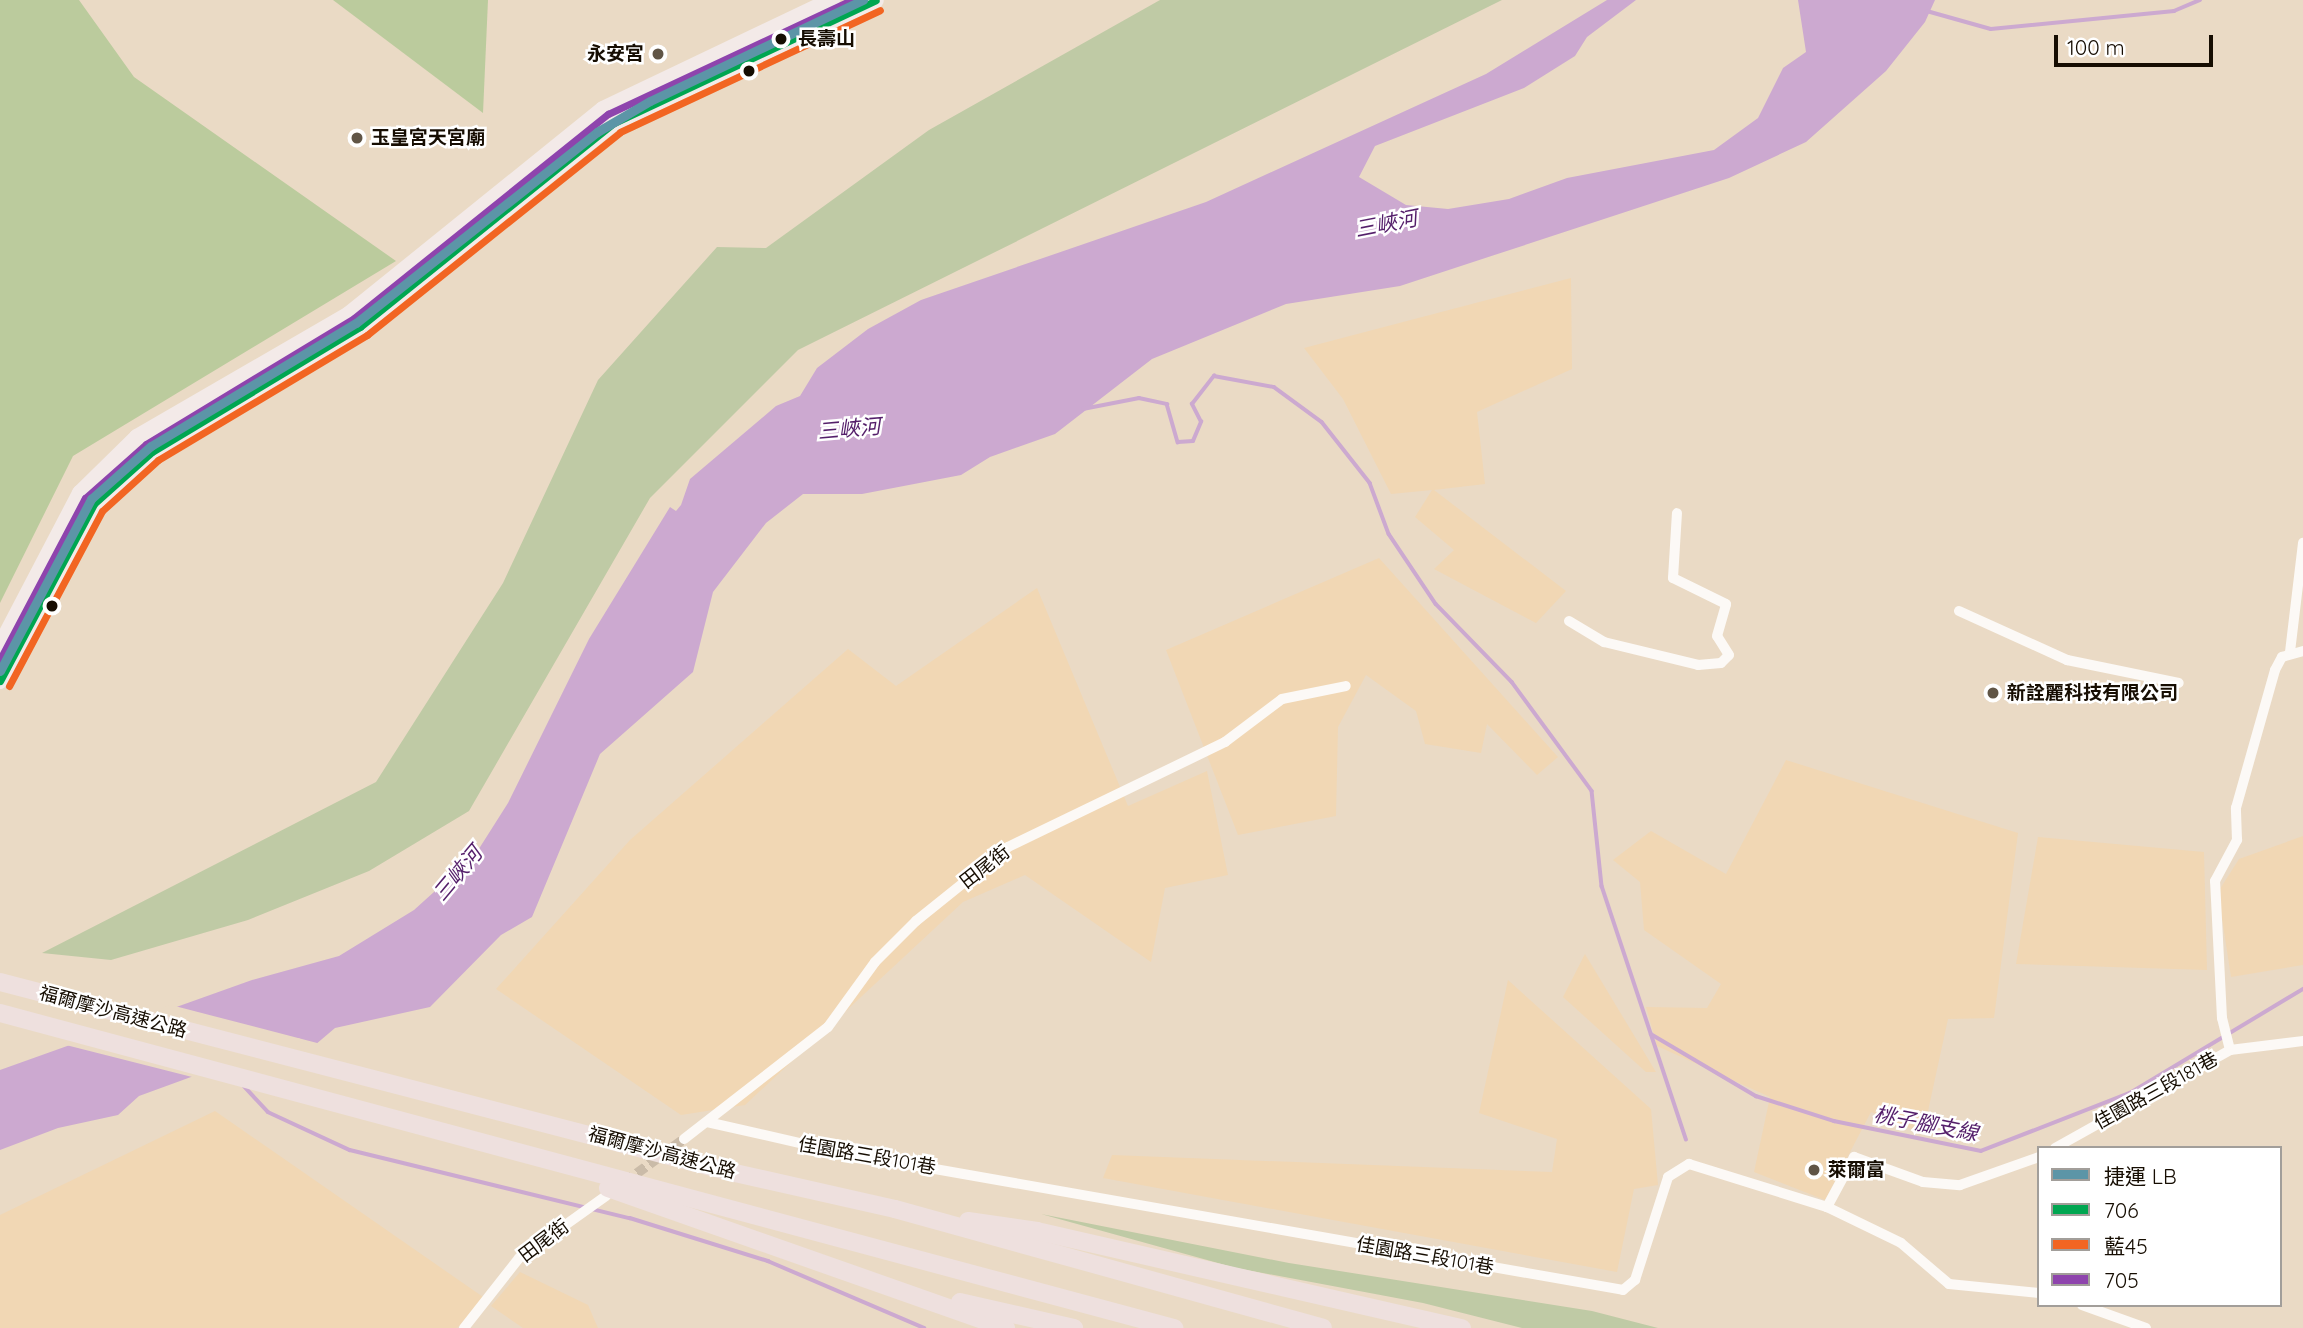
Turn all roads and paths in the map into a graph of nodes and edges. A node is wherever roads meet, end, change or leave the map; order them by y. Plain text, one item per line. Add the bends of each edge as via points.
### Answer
1 (832, 0) edge
2 (876, 0) edge
3 (1678, 513) dead end
4 (2303, 543) edge
5 (1959, 611) dead end
6 (1569, 621) dead end
7 (0, 646) edge
8 (2303, 651) edge
9 (2290, 652) junction
10 (0, 681) edge
11 (2179, 683) dead end
12 (1346, 686) dead end
13 (0, 982) edge
14 (0, 1013) edge
15 (2303, 1041) edge
16 (2230, 1050) junction
17 (707, 1122) junction
18 (684, 1139) tunnel mouth
19 (2059, 1146) edge
20 (496, 1149) junction
21 (2037, 1158) edge
22 (606, 1196) dead end
23 (1827, 1207) junction
24 (895, 1209) junction
25 (859, 1276) junction
26 (2037, 1293) edge
27 (2088, 1307) edge
28 (464, 1328) edge
29 (1006, 1328) edge
30 (1074, 1328) edge
31 (1174, 1328) edge
32 (1323, 1328) edge
33 (1462, 1328) edge
34 (2146, 1328) edge

1 - 7 main road via 603,109 349,314 137,437 73,503
2 - 10 main road via 614,123 360,327 152,452 94,504
3 - 6 street via 1674,578 1726,604 1717,636 1729,655 1721,663 1698,664 1604,642
4 - 9 street
5 - 11 street via 2067,660
8 - 9 street
9 - 16 street via 2281,657 2275,670 2236,808 2234,850 2215,881 2222,1018
12 - 17 street, 田尾街 via 1282,699 1225,743 1008,847 916,921 875,962 828,1027
13 - 24 highway, 福爾摩沙高速公路
14 - 20 highway, 福爾摩沙高速公路
15 - 16 street, 佳園路三段181巷
16 - 19 street, 佳園路三段181巷
17 - 18 street, 田尾街
17 - 23 street, 佳園路三段101巷 via 844,1153 1623,1290 1636,1280 1668,1177 1679,1168 1689,1164
20 - 25 highway
20 - 31 highway, 福爾摩沙高速公路 via 972,1271
21 - 23 street via 1961,1185 1923,1182 1854,1157
22 - 28 street, 田尾街 via 519,1258
23 - 26 street, 佳園路三段101巷 via 1901,1243 1949,1284
24 - 32 highway, 福爾摩沙高速公路
24 - 33 highway via 1037,1231
25 - 29 highway
25 - 30 highway
27 - 34 street

